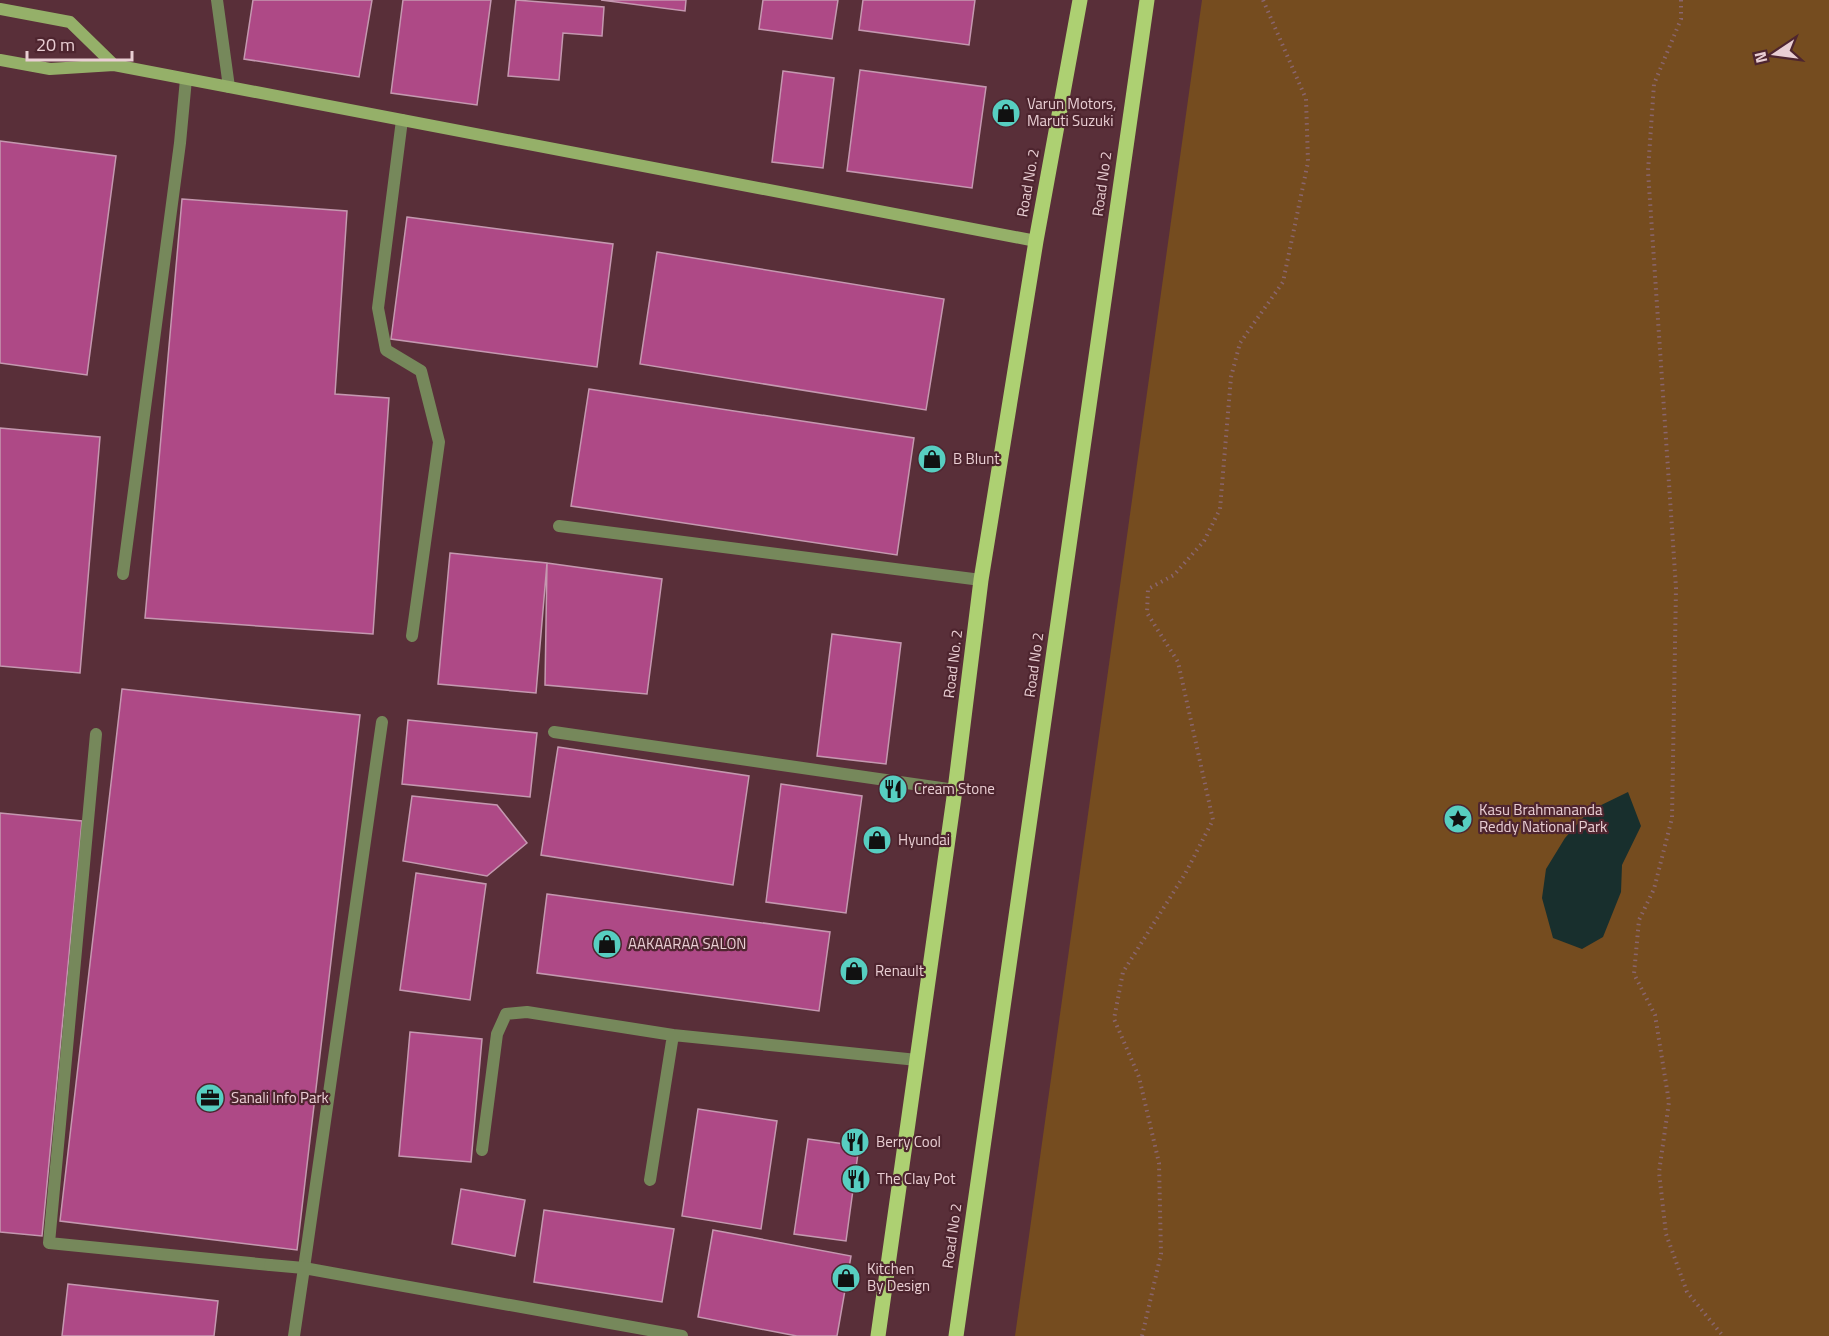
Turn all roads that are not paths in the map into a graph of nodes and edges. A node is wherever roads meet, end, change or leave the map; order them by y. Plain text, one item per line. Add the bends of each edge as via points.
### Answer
1 (216, 0) edge
2 (1080, 0) edge
3 (1147, 0) edge
4 (0, 9) edge
5 (0, 60) edge
6 (114, 65) junction
7 (186, 79) junction
8 (229, 87) junction
9 (402, 120) junction
10 (1036, 241) junction
11 (559, 526) dead end
12 (123, 574) dead end
13 (981, 580) junction
14 (412, 636) dead end
15 (382, 722) dead end
16 (554, 732) dead end
17 (96, 734) dead end
18 (955, 790) junction
19 (673, 1035) junction
20 (917, 1060) junction
21 (482, 1150) dead end
22 (651, 1180) dead end
23 (304, 1268) junction
24 (294, 1336) edge
25 (682, 1336) edge
26 (878, 1336) edge
27 (956, 1336) edge

1 - 8 street
2 - 10 main road, Road No. 2
3 - 27 main road, Road No 2
4 - 6 main road via 70,22
5 - 6 main road via 50,69
6 - 7 main road
7 - 8 main road
7 - 12 street
8 - 9 main road
9 - 10 main road
9 - 14 street via 378,308 386,350 421,371 439,442
10 - 13 main road, Road No. 2
11 - 13 street
13 - 18 main road, Road No. 2
15 - 23 street
16 - 18 street
17 - 23 street via 49,1243
18 - 20 main road, Road No. 2
19 - 20 street
19 - 21 street via 527,1012 506,1014 496,1034
19 - 22 street
20 - 26 main road, Road No. 2
23 - 24 street
23 - 25 street

